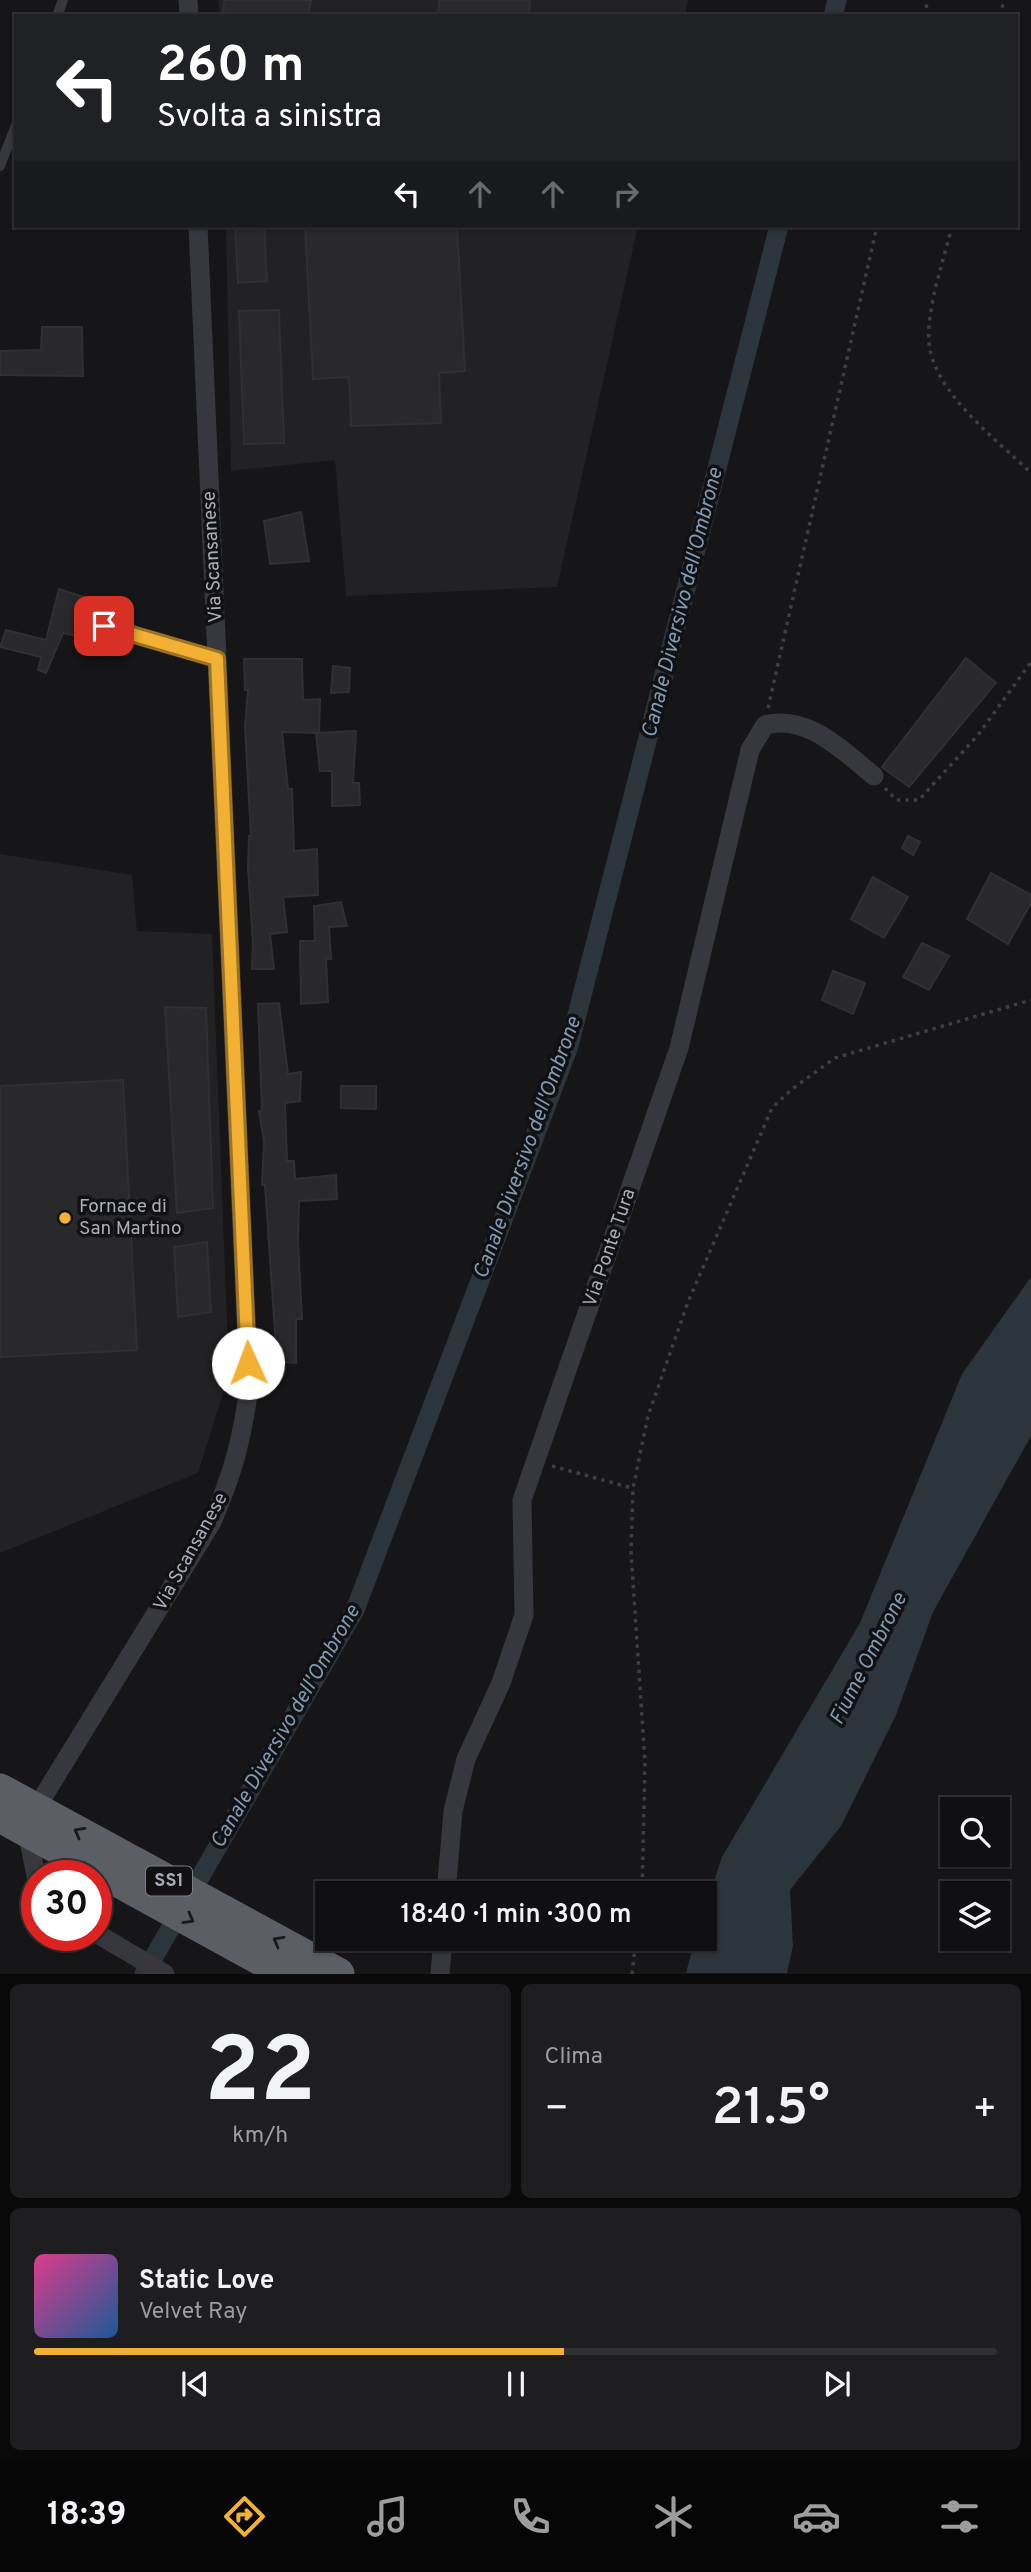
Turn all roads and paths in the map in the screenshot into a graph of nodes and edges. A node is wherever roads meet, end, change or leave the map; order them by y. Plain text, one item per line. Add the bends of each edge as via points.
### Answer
1 (14, 130) edge
2 (0, 166) edge
3 (198, 228) edge
4 (877, 228) edge
5 (952, 228) edge
6 (1031, 473) edge
7 (104, 626) dead end
8 (217, 659) junction
9 (1031, 662) edge
10 (771, 724) junction
11 (874, 776) joint
12 (1031, 1000) edge
13 (555, 1466) dead end
14 (633, 1488) junction
15 (0, 1790) edge
16 (0, 1816) edge
17 (33, 1860) edge
18 (447, 1881) edge
19 (642, 1881) edge
20 (112, 1942) edge
21 (442, 1951) edge
22 (635, 1951) edge
23 (166, 1973) edge
24 (288, 1973) edge
25 (338, 1973) edge
26 (440, 1973) edge
27 (632, 1973) edge

1 - 2 lane
3 - 8 street, Via Scansanese
4 - 10 path
5 - 6 path via 930,329 937,372 964,409
7 - 8 lane
8 - 17 street, Via Scansanese via 246,1293 249,1387 242,1440 212,1522 32,1815
9 - 11 path via 978,735 919,800 896,800
10 - 11 street via 822,733
10 - 18 street, Via Ponte Tura via 750,750 679,1048 522,1500 524,1615 501,1683 466,1759 453,1811
12 - 14 path via 835,1058 772,1108 688,1302 649,1416
13 - 14 path
14 - 19 path via 631,1552 645,1762
25 -> 15 highway, SS1, bridge
16 -> 24 highway, SS1, bridge
20 - 23 street
21 - 26 street
22 - 27 path

